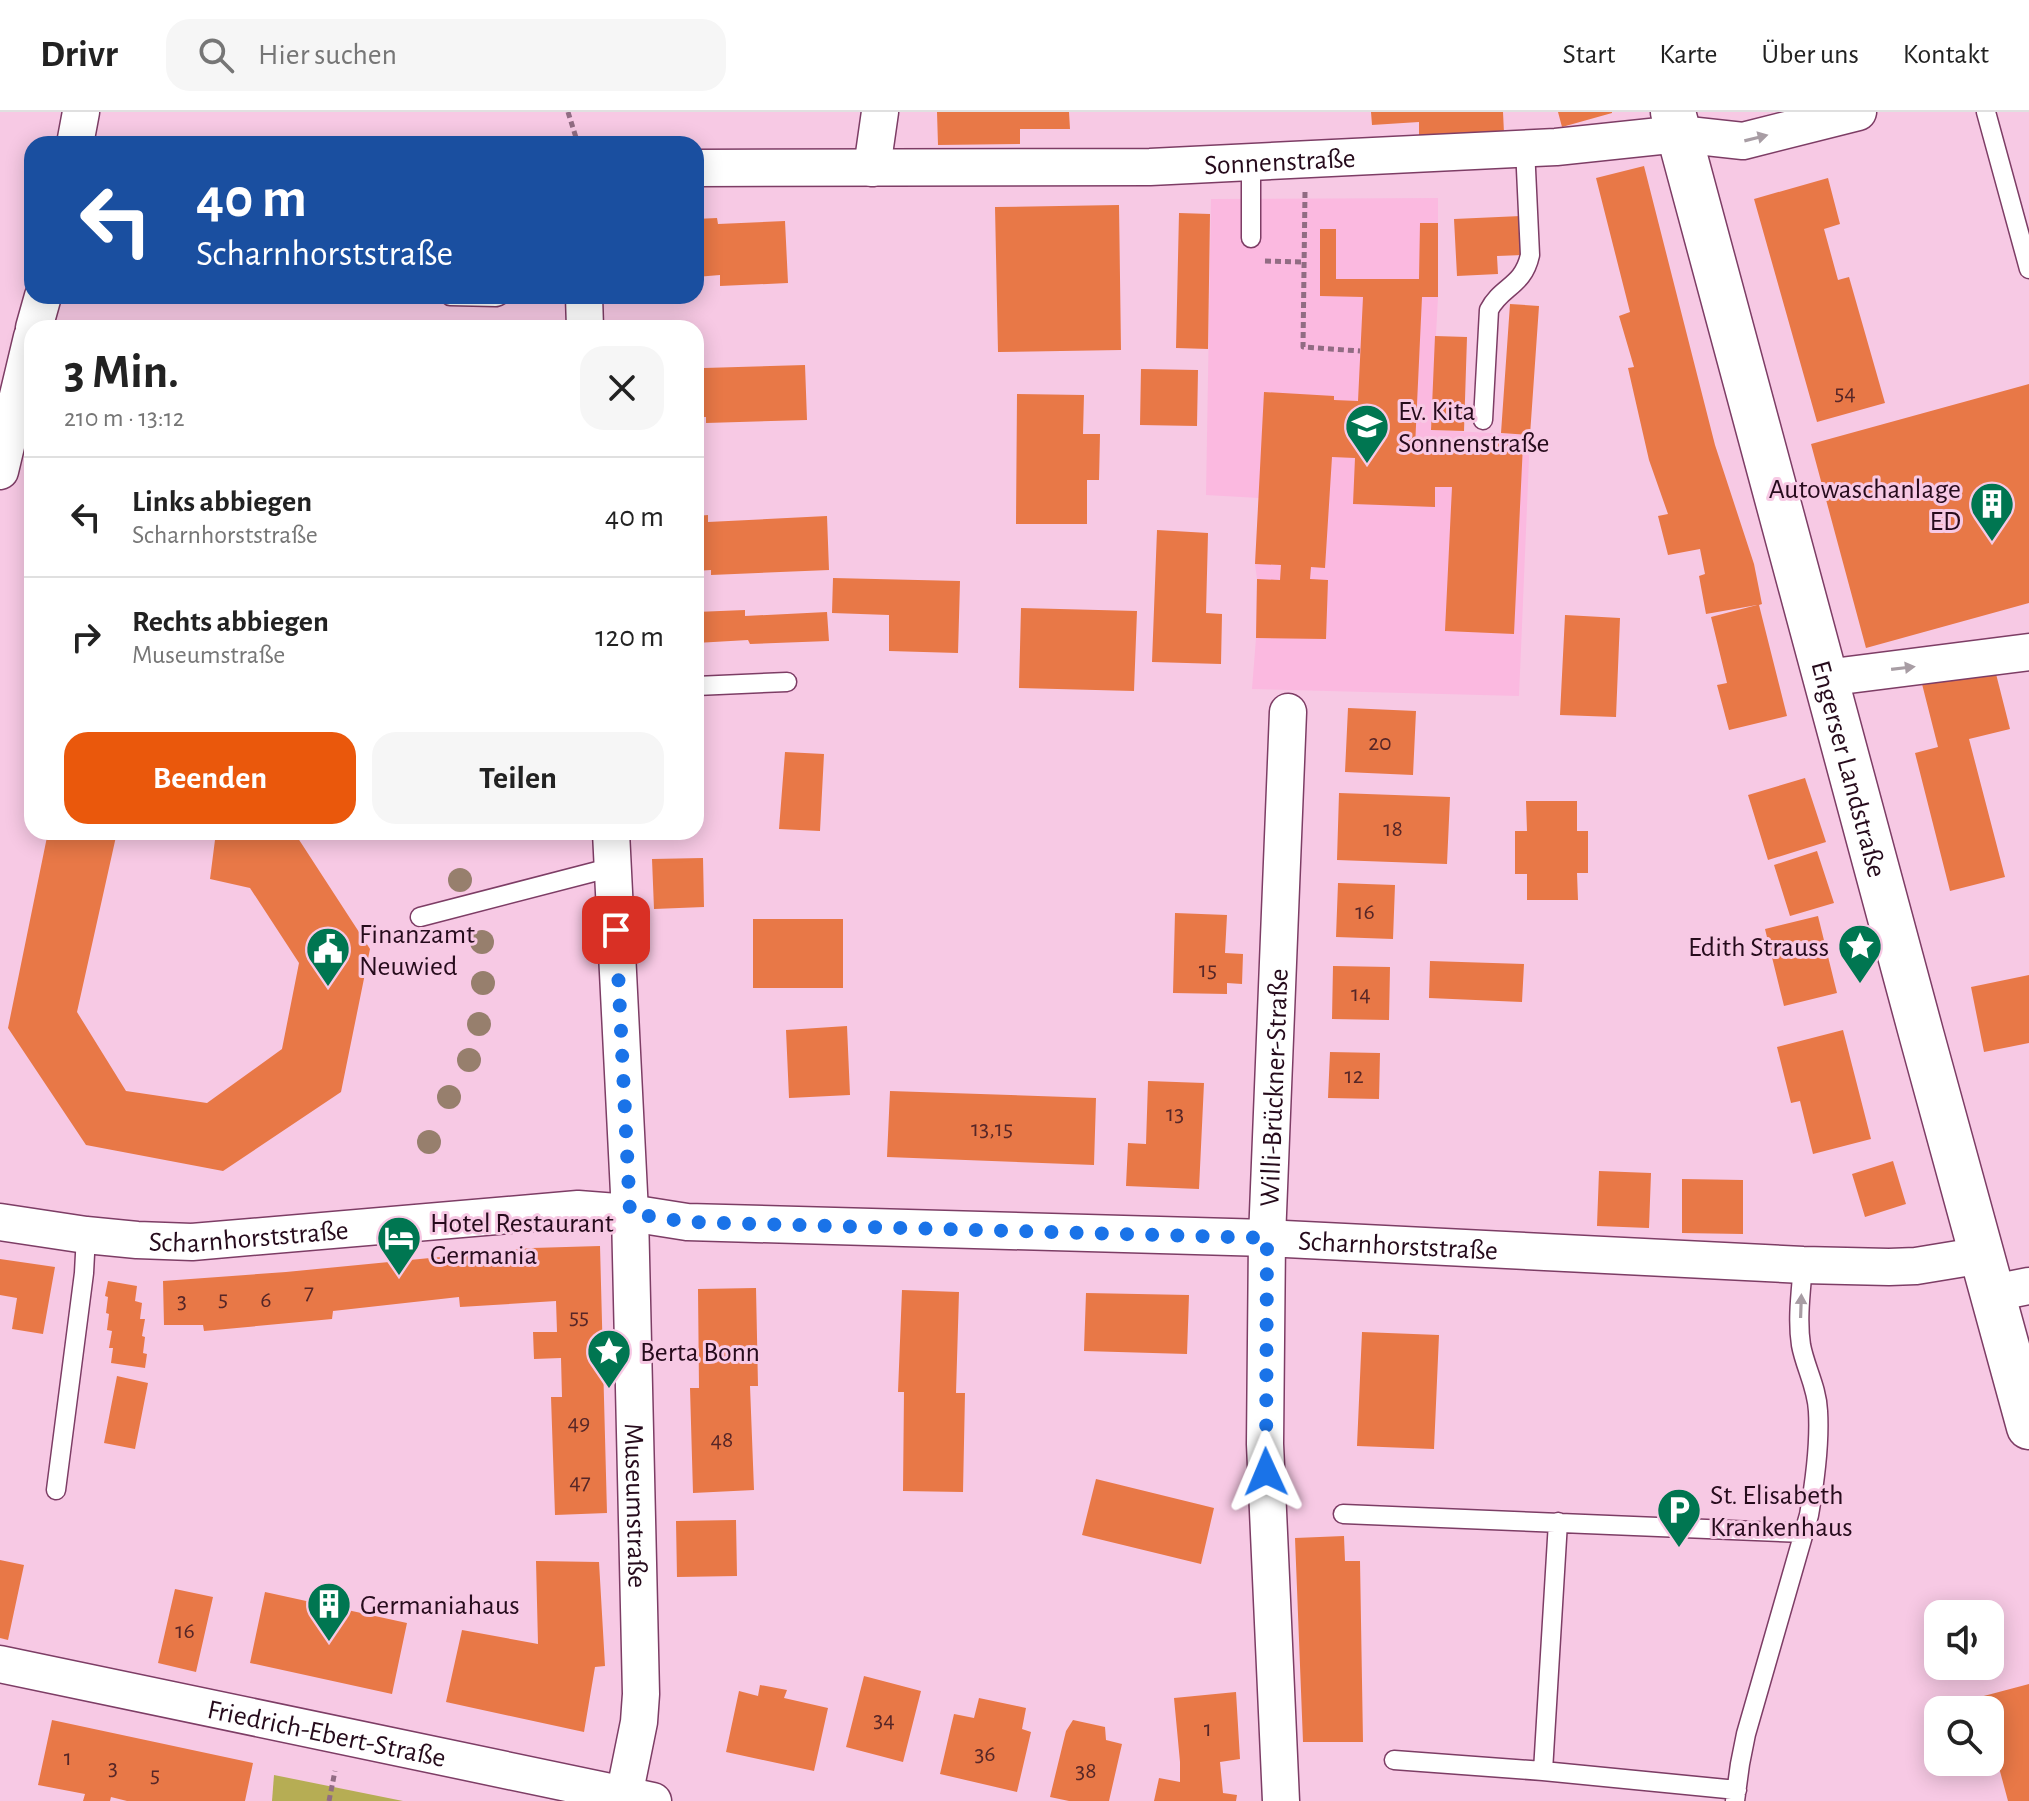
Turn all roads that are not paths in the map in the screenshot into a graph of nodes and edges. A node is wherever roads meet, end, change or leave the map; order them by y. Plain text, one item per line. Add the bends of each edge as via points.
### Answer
1 (81, 112) edge
2 (880, 112) edge
3 (1858, 112) edge
4 (1986, 112) edge
5 (1676, 123) edge
6 (76, 136) edge
7 (1525, 148) junction
8 (1251, 162) junction
9 (704, 168) edge
10 (872, 168) junction
11 (1251, 238) dead end
12 (2029, 269) edge
13 (24, 370) edge
14 (1483, 420) dead end
15 (0, 471) edge
16 (2029, 652) edge
17 (1825, 678) junction
18 (787, 682) dead end
19 (704, 686) edge
20 (1288, 712) dead end
21 (612, 849) edge
22 (420, 917) dead end
23 (630, 1213) junction
24 (0, 1222) edge
25 (86, 1235) junction
26 (1267, 1238) junction
27 (1803, 1265) junction
28 (2001, 1278) edge
29 (2029, 1427) edge
30 (56, 1490) dead end
31 (1343, 1514) dead end
32 (1558, 1522) junction
33 (1804, 1533) junction
34 (0, 1664) edge
35 (1394, 1760) dead end
36 (1543, 1771) junction
37 (1736, 1796) edge
38 (633, 1799) edge
39 (1281, 1801) edge

1 - 6 street
2 - 10 street
5 -> 3 street, Sonnenstraße via 1743,141
4 - 12 lane
5 - 7 street, Sonnenstraße
5 - 17 main road, Engerser Landstraße
7 - 8 street, Sonnenstraße
7 - 14 lane via 1530,255 1522,276 1489,310
8 - 10 street, Sonnenstraße
8 - 11 lane
9 - 10 street, Sonnenstraße
13 - 15 street
17 -> 16 street
17 - 28 main road, Engerser Landstraße
18 - 19 lane
20 - 26 street, Willi-Brückner-Straße
21 - 22 lane
21 - 23 street, Museumstraße
23 - 25 street, Scharnhorststraße via 578,1209 192,1242
23 - 26 street, Scharnhorststraße via 687,1222
23 - 38 street, Museumstraße via 641,1694
24 - 25 street, Scharnhorststraße
25 - 30 lane
26 - 27 street, Scharnhorststraße
26 - 39 street, Willi-Brückner-Straße via 1265,1444
27 - 28 street, Scharnhorststraße via 1916,1266
33 -> 27 lane via 1814,1488 1818,1411 1802,1348
28 - 29 main road, Engerser Landstraße
31 - 32 lane
32 - 33 lane
32 - 36 lane
33 - 37 lane via 1746,1734
34 - 38 street, Friedrich-Ebert-Straße
35 - 36 lane
36 - 37 lane

